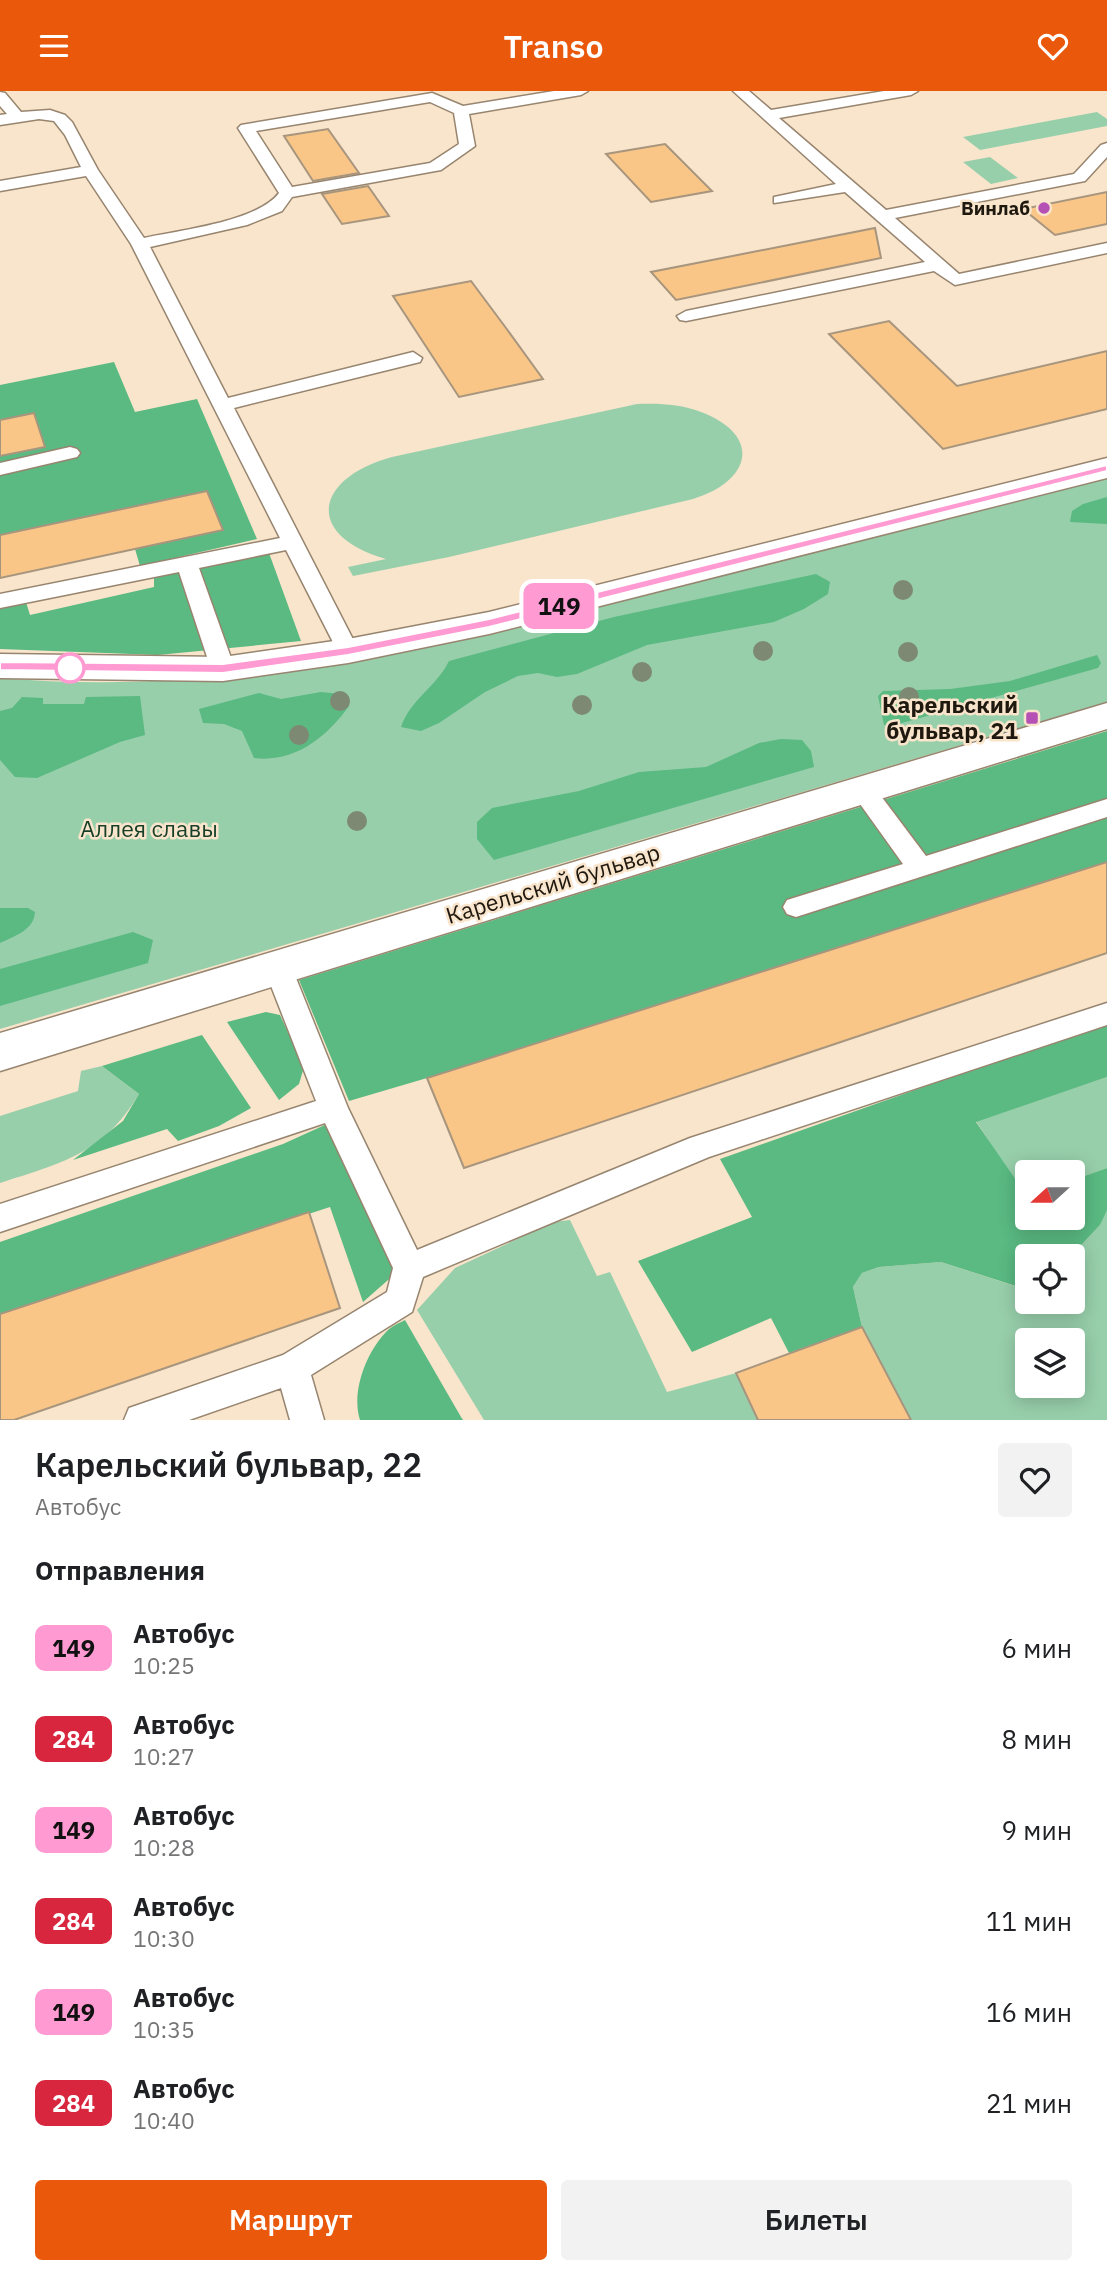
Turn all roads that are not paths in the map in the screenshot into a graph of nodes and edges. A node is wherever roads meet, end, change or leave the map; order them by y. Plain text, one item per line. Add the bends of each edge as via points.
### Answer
1 (581, 91) edge
2 (740, 91) edge
3 (911, 91) edge
4 (0, 96) edge
5 (461, 111) junction
6 (768, 115) junction
7 (17, 117) junction
8 (0, 120) edge
9 (1107, 148) edge
10 (90, 170) junction
11 (0, 185) edge
12 (848, 186) junction
13 (287, 193) junction
14 (780, 200) dead end
15 (883, 216) junction
16 (140, 244) junction
17 (1107, 248) edge
18 (937, 265) junction
19 (686, 316) dead end
20 (413, 358) dead end
21 (222, 405) junction
22 (70, 453) dead end
23 (1107, 468) edge
24 (0, 469) edge
25 (293, 542) junction
26 (187, 564) junction
27 (0, 601) edge
28 (348, 651) junction
29 (0, 666) edge
30 (223, 669) junction
31 (1107, 716) edge
32 (863, 790) junction
33 (1107, 808) edge
34 (920, 869) junction
35 (796, 907) dead end
36 (278, 968) junction
37 (1107, 1014) edge
38 (0, 1052) edge
39 (333, 1108) junction
40 (0, 1218) edge
41 (409, 1268) junction
42 (292, 1368) junction
43 (141, 1420) edge
44 (307, 1420) edge

1 - 5 lane
2 - 6 lane
3 - 6 lane
4 - 7 lane
5 - 13 lane via 467,146 435,166
5 - 13 lane via 432,97 246,128
6 - 12 lane
7 - 8 lane
7 - 10 lane via 48,112 65,120
9 - 15 lane via 1079,177
10 - 11 lane
10 - 16 lane
12 - 14 lane
12 - 15 lane
13 - 16 lane via 276,208 242,221
15 - 18 lane
16 - 21 lane
17 - 18 lane via 955,280
18 - 19 lane
20 - 21 lane
21 - 25 lane
22 - 24 lane
23 - 28 street via 489,623
25 - 26 lane
25 - 28 lane
26 - 27 lane
26 - 30 lane
28 - 30 street
29 - 30 street
31 - 32 street, Карельский бульвар
32 - 34 lane
32 - 36 street, Карельский бульвар
33 - 34 lane
34 - 35 lane
36 - 38 street, Карельский бульвар
36 - 39 lane
37 - 41 lane via 701,1147
39 - 40 lane
39 - 41 lane
41 - 42 lane via 401,1301
42 - 43 lane
42 - 44 lane

